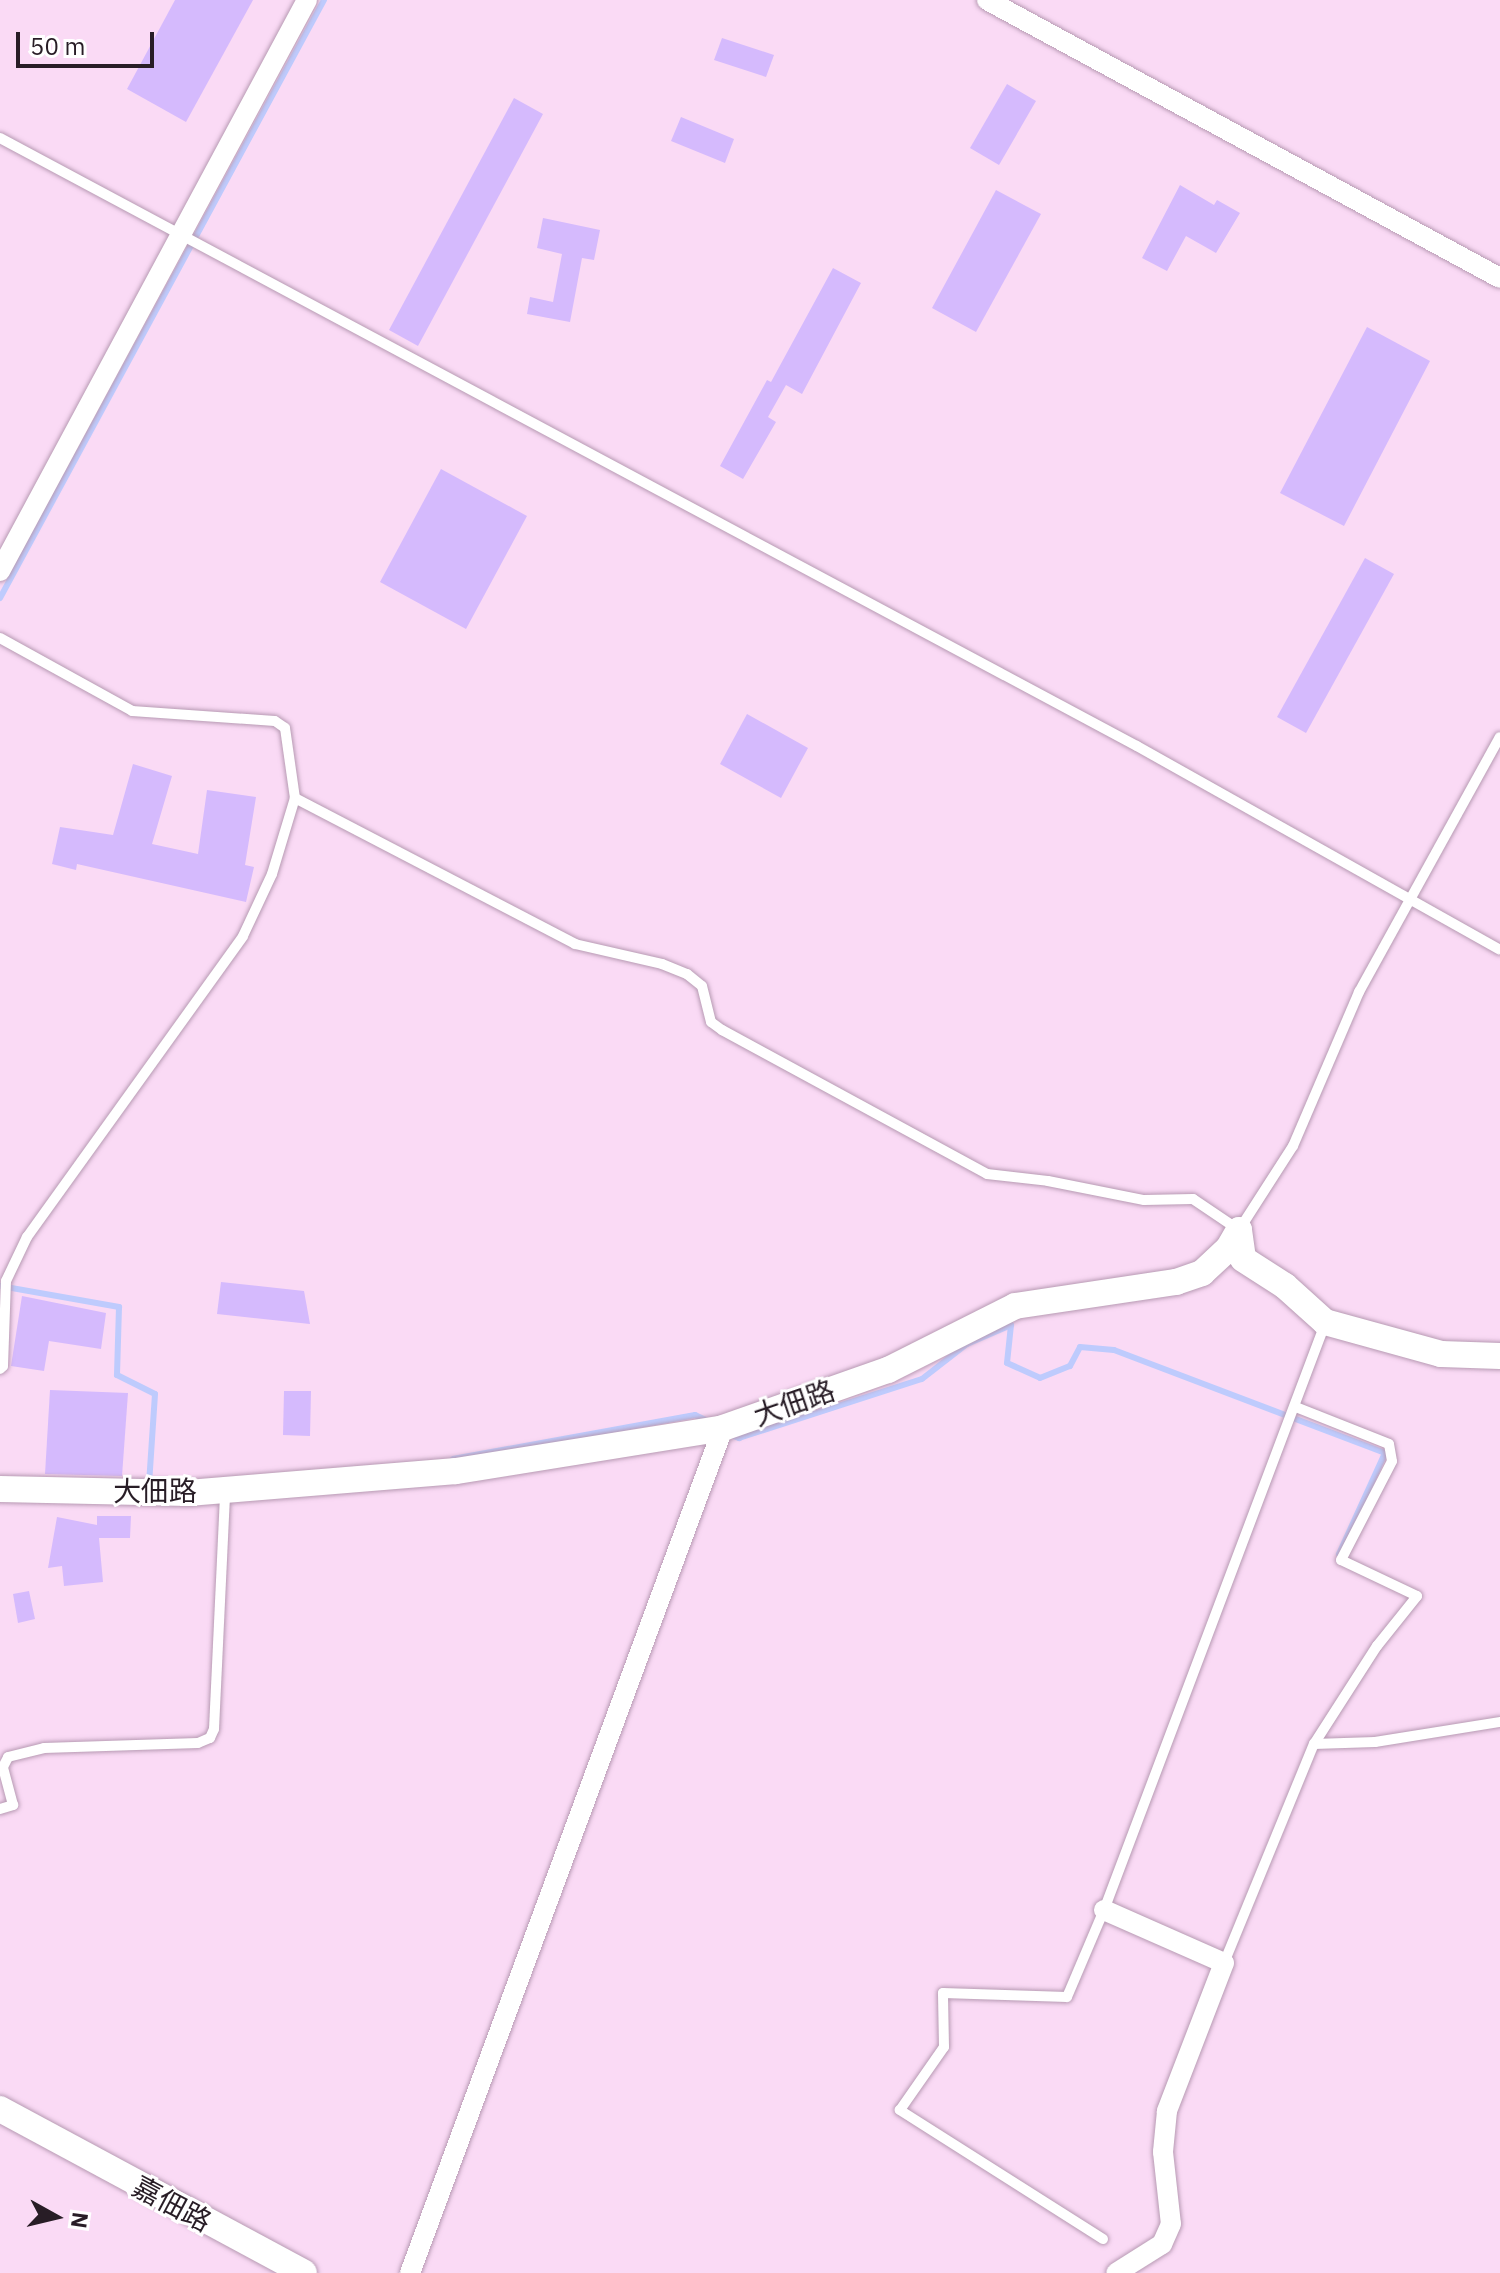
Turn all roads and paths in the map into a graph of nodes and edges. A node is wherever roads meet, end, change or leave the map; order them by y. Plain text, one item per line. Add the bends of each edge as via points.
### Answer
1 (307, 0) edge
2 (987, 0) edge
3 (0, 138) edge
4 (179, 234) junction
5 (1500, 278) edge
6 (0, 571) edge
7 (0, 638) edge
8 (1500, 737) edge
9 (295, 798) junction
10 (1411, 902) junction
11 (1500, 950) edge
12 (1239, 1230) junction
13 (1325, 1322) junction
14 (1500, 1356) edge
15 (0, 1369) edge
16 (1296, 1407) junction
17 (723, 1428) junction
18 (0, 1489) edge
19 (225, 1490) junction
20 (1500, 1722) edge
21 (1314, 1744) junction
22 (0, 1809) edge
23 (1104, 1910) junction
24 (1224, 1963) junction
25 (0, 2109) edge
26 (1103, 2239) dead end
27 (304, 2273) edge
28 (410, 2273) edge
29 (1116, 2273) edge

1 - 4 street
2 - 5 street
3 - 4 lane
4 - 6 street
4 - 10 lane via 1137,746
7 - 9 lane via 132,711 275,721 285,728
8 - 10 lane
9 - 12 lane via 575,944 687,974 702,986 711,1022 722,1030 987,1174 1144,1200 1193,1199
9 - 15 lane via 272,874 243,936 27,1237 6,1281
10 - 11 lane
10 - 12 lane via 1359,992 1293,1146
12 - 13 street via 1243,1259 1285,1286
12 - 17 street, 大佃路 via 1228,1249 1202,1273 1176,1282 1015,1306 888,1370
13 - 14 street via 1441,1354
13 - 16 lane
16 - 21 lane via 1389,1444 1392,1461 1341,1560 1417,1596 1377,1646
16 - 23 lane
17 - 19 street, 大佃路 via 456,1471
17 - 28 street
18 - 19 street, 大佃路
19 - 22 lane via 210,1738 198,1743 44,1748 8,1757 3,1767 13,1805
20 - 21 lane via 1375,1742
21 - 24 lane
23 - 24 street
23 - 26 lane via 1067,1997 943,1993 944,2047 900,2110
24 - 29 street via 1167,2111 1163,2152 1171,2224 1162,2244
25 - 27 street, 嘉佃路

